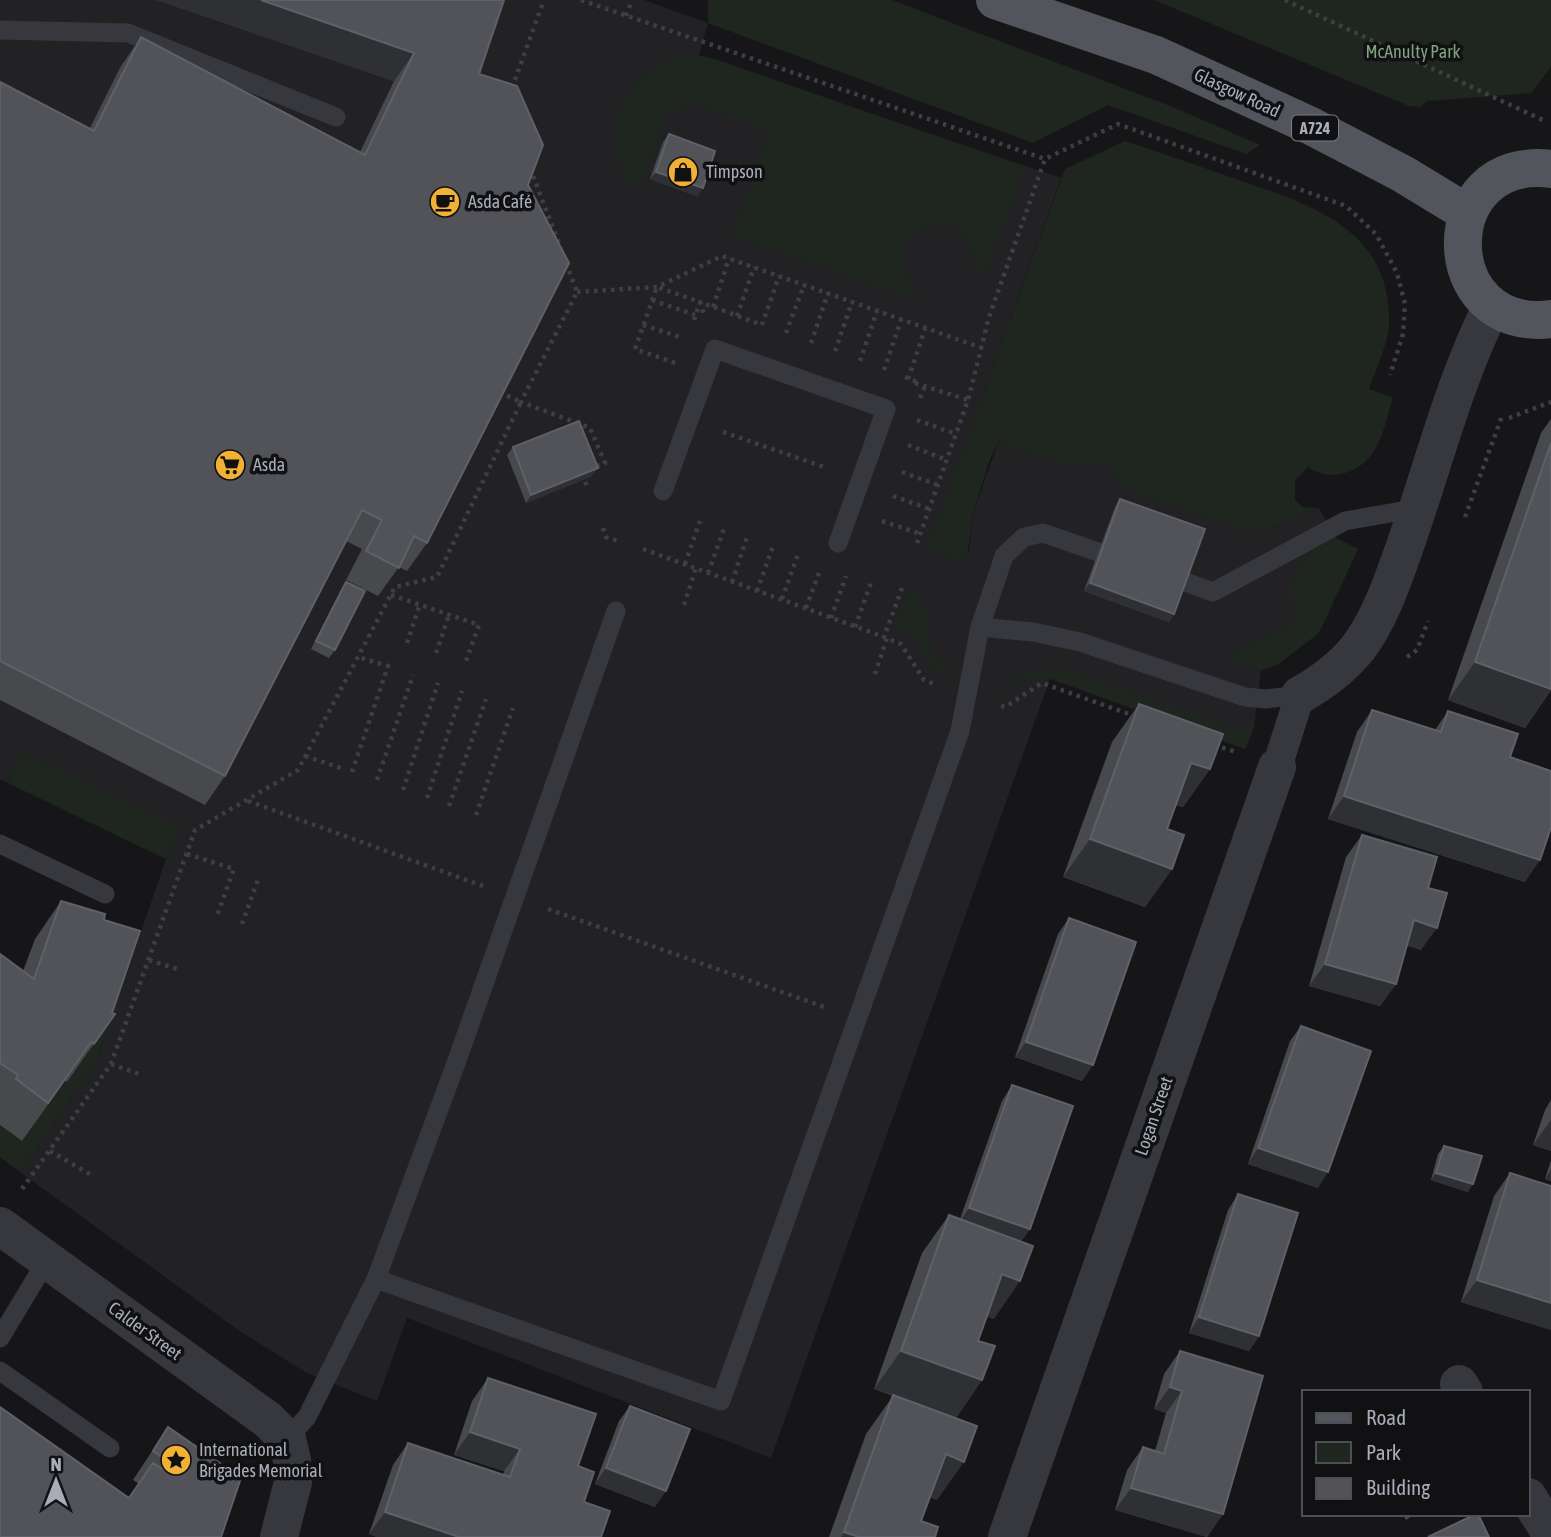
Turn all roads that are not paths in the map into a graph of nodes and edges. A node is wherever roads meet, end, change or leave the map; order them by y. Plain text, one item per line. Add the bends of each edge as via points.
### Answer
1 (995, 0) edge
2 (0, 30) edge
3 (336, 117) dead end
4 (1551, 169) edge
5 (1467, 213) junction
6 (1492, 306) junction
7 (1551, 319) edge
8 (663, 491) dead end
9 (1419, 508) junction
10 (838, 543) dead end
11 (616, 611) dead end
12 (980, 627) junction
13 (1300, 695) junction
14 (1277, 767) joint
15 (0, 844) edge
16 (105, 894) dead end
17 (7, 1213) edge
18 (47, 1260) junction
19 (376, 1279) junction
20 (0, 1338) edge
21 (0, 1371) edge
22 (287, 1439) junction
23 (110, 1448) dead end
24 (1530, 1500) edge
25 (1551, 1534) edge
26 (279, 1537) edge
27 (1007, 1537) edge

1 - 5 main road, Glasgow Road / A724 via 1156,55 1311,126
2 - 3 lane via 128,33
4 - 5 main road via 1512,172 1498,178 1480,193
5 - 6 main road via 1462,231 1464,263 1478,292
6 - 7 main road via 1513,317
6 - 9 street via 1471,353
8 - 10 lane via 715,349 886,409
9 - 12 lane via 1345,521 1213,592 1043,533 1024,537 1004,556
9 - 13 street via 1387,594 1359,646 1321,683
11 - 19 lane
12 - 13 lane via 1080,642 1245,697
12 - 19 lane via 960,731 721,1401
13 - 14 street, Logan Street
14 - 27 street, Logan Street
15 - 16 lane
17 - 18 street, Calder Street
18 - 20 lane
18 - 22 street, Calder Street via 268,1420
19 - 22 lane via 307,1417
21 - 23 lane
22 - 26 street via 293,1482
24 - 25 street

